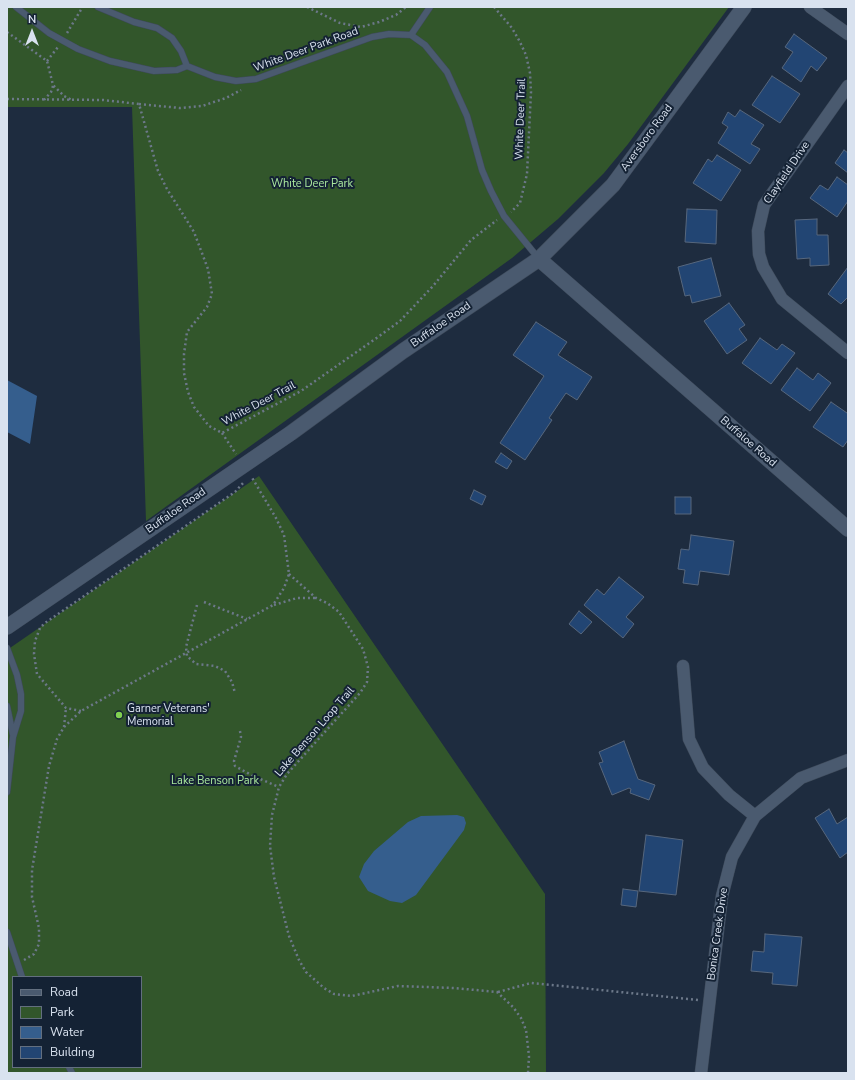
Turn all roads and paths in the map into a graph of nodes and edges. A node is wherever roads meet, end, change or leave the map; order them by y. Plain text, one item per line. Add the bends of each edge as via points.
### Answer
1 (16, 7) edge
2 (98, 7) edge
3 (307, 7) edge
4 (406, 7) edge
5 (430, 7) edge
6 (494, 7) edge
7 (744, 7) edge
8 (810, 7) edge
9 (82, 8) edge
10 (7, 32) edge
11 (848, 34) edge
12 (66, 35) dead end
13 (411, 35) junction
14 (58, 47) dead end
15 (47, 61) junction
16 (187, 66) junction
17 (248, 80) junction
18 (53, 85) junction
19 (848, 86) edge
20 (7, 99) edge
21 (44, 100) junction
22 (74, 101) junction
23 (139, 104) junction
24 (510, 212) dead end
25 (498, 219) dead end
26 (539, 259) junction
27 (848, 353) edge
28 (222, 433) junction
29 (238, 456) dead end
30 (848, 529) edge
31 (289, 574) junction
32 (316, 598) junction
33 (204, 602) dead end
34 (197, 605) dead end
35 (273, 605) junction
36 (247, 619) junction
37 (7, 627) edge
38 (7, 648) edge
39 (186, 652) junction
40 (683, 666) dead end
41 (235, 693) dead end
42 (7, 706) edge
43 (66, 708) junction
44 (81, 711) junction
45 (64, 727) junction
46 (240, 731) dead end
47 (13, 737) junction
48 (848, 760) edge
49 (279, 787) junction
50 (7, 792) edge
51 (755, 816) junction
52 (7, 932) edge
53 (17, 964) junction
54 (22, 976) edge
55 (497, 992) junction
56 (709, 1002) junction
57 (528, 1073) edge
58 (701, 1073) edge

1 - 16 lane via 49,33 94,56 154,71 172,71
2 - 16 lane via 134,22 157,28 172,38
3 - 4 path via 340,23 361,27 396,16
5 - 13 lane
6 - 24 path, White Deer Trail via 520,42 530,73 527,174 520,203
7 - 26 street, Aversboro Road via 613,184
8 - 11 street
9 - 12 path
10 - 15 path
13 - 17 lane, White Deer Park Road via 389,34 353,42
13 - 26 lane via 425,45 447,72 467,116 482,170 491,191 504,216
14 - 15 path
15 - 18 path
16 - 17 lane, White Deer Park Road via 215,77 236,81
17 - 23 path via 242,90 202,106 180,108
18 - 21 path
18 - 22 path via 64,96
19 - 27 street, Clayfield Drive via 764,205 758,231 759,254 763,267 782,299
20 - 21 path
21 - 22 path
22 - 23 path via 103,100
23 - 28 path, White Deer Trail via 158,170 194,232 208,269 212,294 207,307 188,332 184,373 194,407 209,426
25 - 28 path, White Deer Trail via 471,240 400,321 301,391
26 - 30 street, Buffaloe Road
26 - 37 street, Buffaloe Road via 291,433
28 - 29 path
31 - 32 path, Lake Benson Loop Trail
31 - 35 path
31 - 43 path via 281,526 251,475 235,492 43,625 38,632 34,648 35,669 41,680
32 - 35 path via 297,598
32 - 49 path, Lake Benson Loop Trail via 339,612 353,630 366,658 367,682 351,705 287,774
33 - 36 path
34 - 39 path
35 - 36 path
36 - 39 path
38 - 47 lane via 21,694 21,711
39 - 41 path via 189,659 196,664 216,666 225,670
39 - 44 path
40 - 51 street via 689,739 699,761 729,795
42 - 47 lane
43 - 44 path
43 - 45 path
44 - 45 path
45 - 53 path via 57,739 49,766 32,870 32,898 39,928 39,944 34,954
46 - 49 path via 235,766
47 - 50 lane
48 - 51 street, Bonica Creek Drive via 801,778
49 - 55 path, Lake Benson Loop Trail via 270,831 272,862 293,948 306,972 324,988 343,996 398,986
51 - 56 street, Bonica Creek Drive via 732,857 722,896
52 - 53 lane
53 - 54 lane
55 - 56 path via 530,983
55 - 57 path via 513,1006 526,1030
56 - 58 street, Bonica Creek Drive

